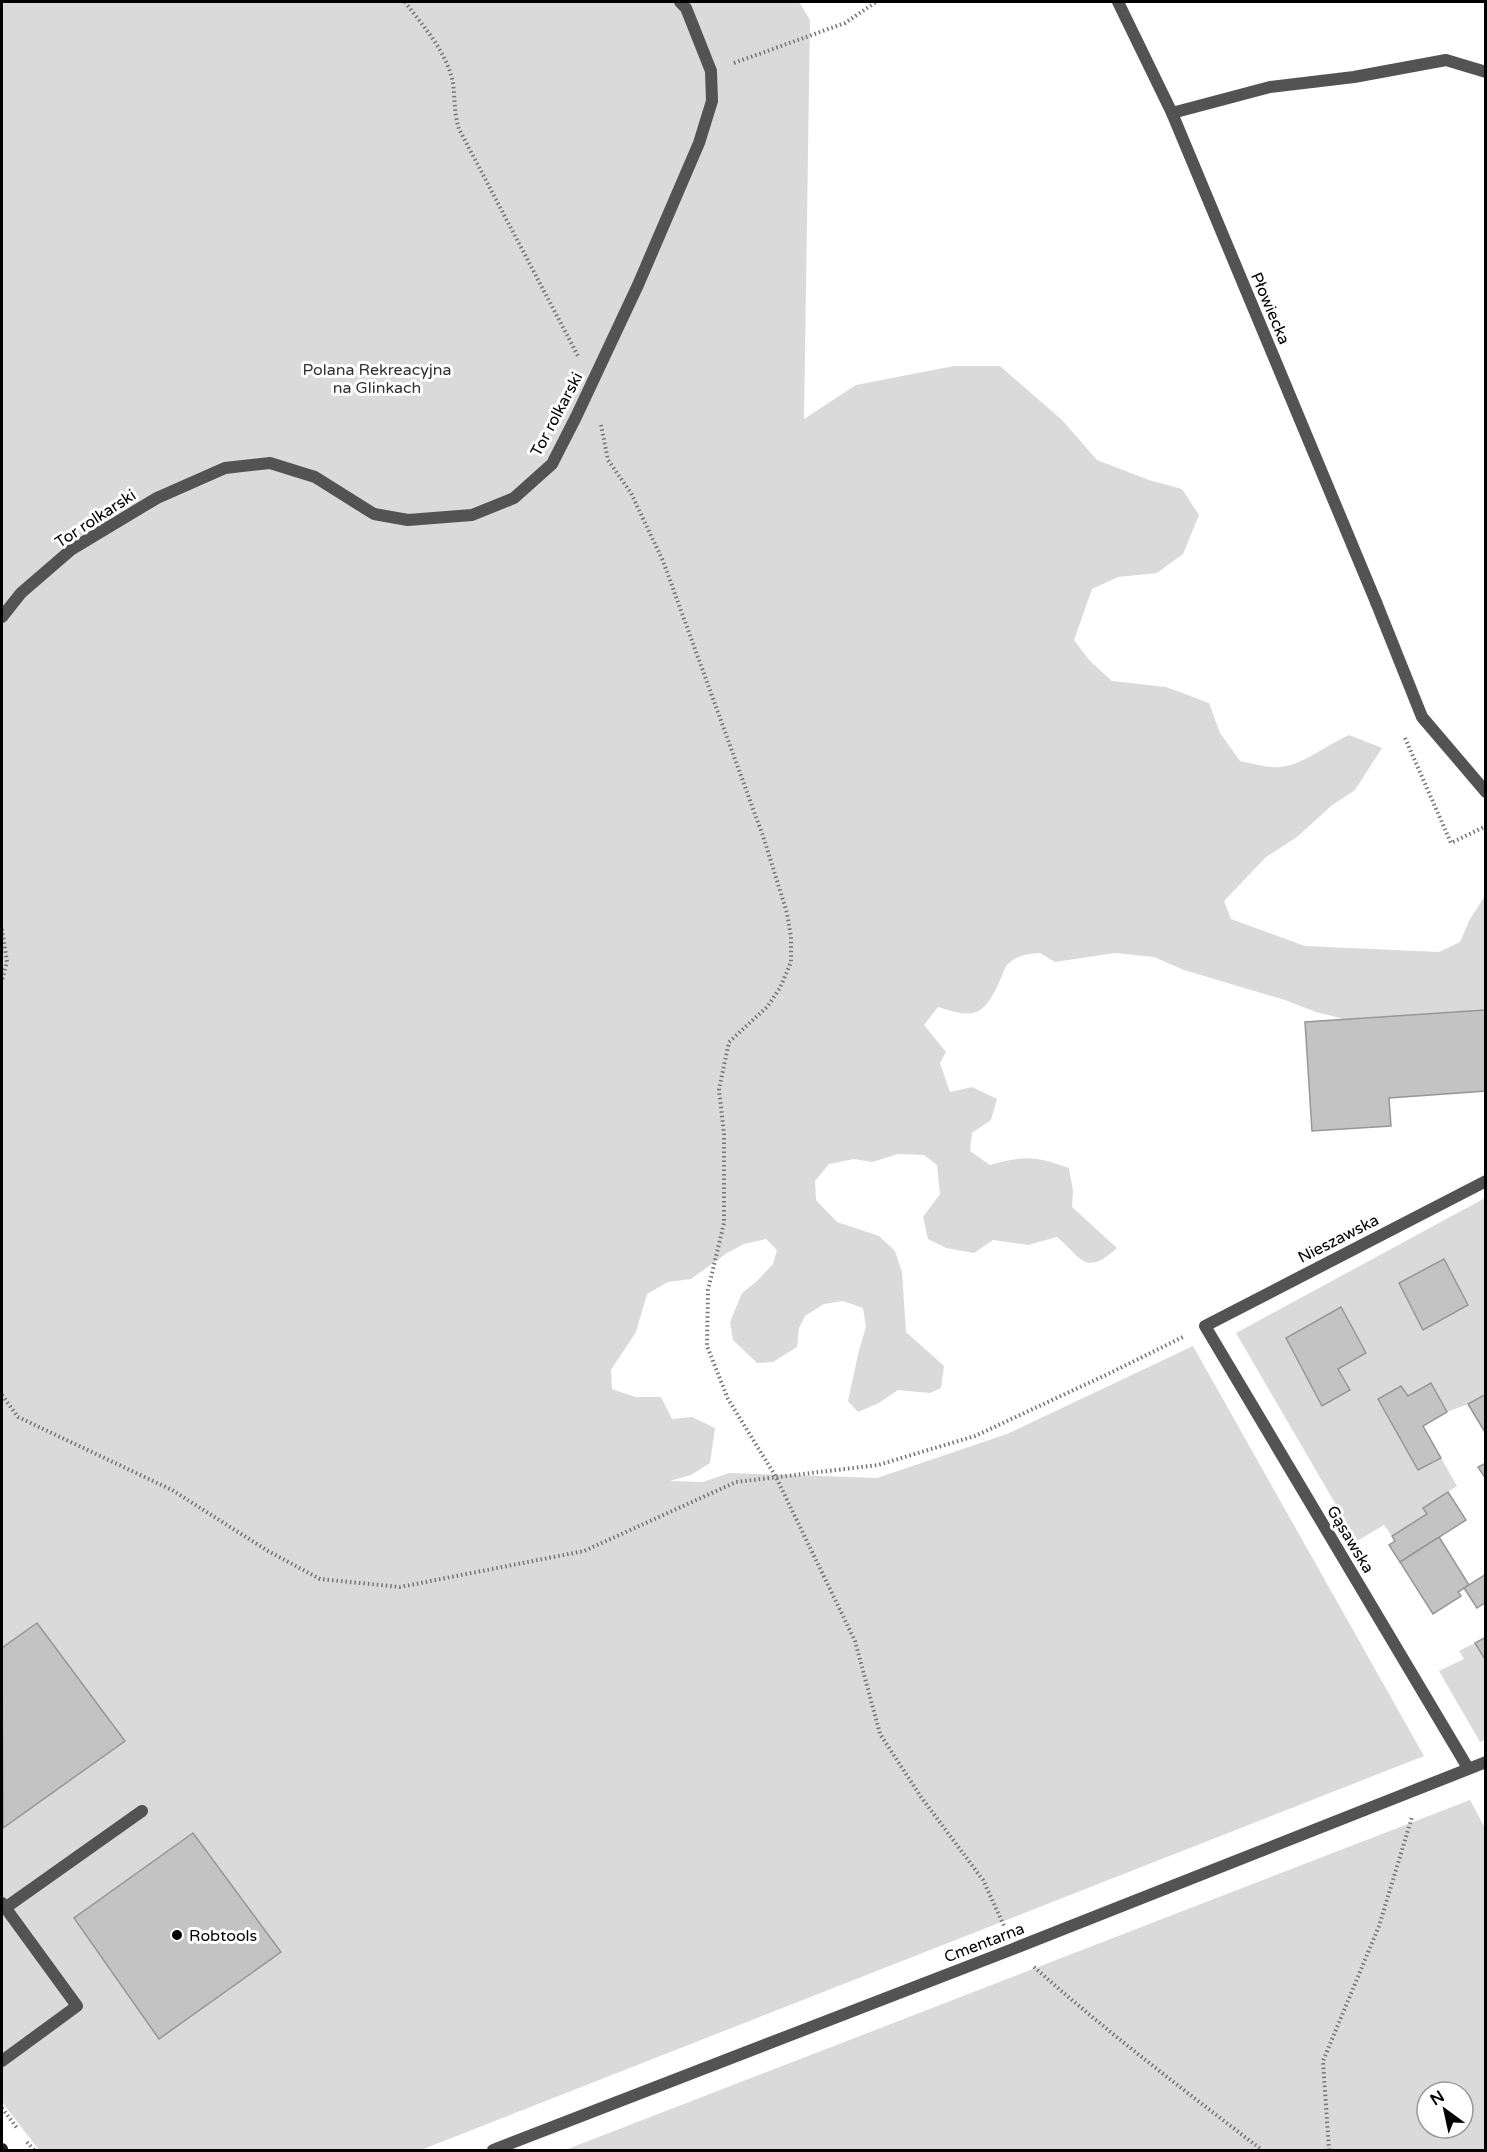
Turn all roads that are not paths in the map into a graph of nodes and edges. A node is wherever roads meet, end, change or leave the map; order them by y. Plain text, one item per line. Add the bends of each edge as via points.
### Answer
1 (680, 2) edge
2 (1118, 2) edge
3 (1485, 72) edge
4 (1172, 113) junction
5 (2, 617) edge
6 (1485, 792) edge
7 (1485, 1180) edge
8 (1205, 1326) joint
9 (1485, 1761) edge
10 (1468, 1768) junction
11 (142, 1811) dead end
12 (3, 1905) edge
13 (2, 2061) edge
14 (493, 2151) edge

1 - 5 street, Tor rolkarski via 686,8 711,71 712,100 699,143 638,285 552,464 504,503 472,515 408,520 374,514 315,477 270,463 225,468 157,498 72,549 21,593
2 - 4 street, Płowiecka
3 - 4 street via 1446,60 1270,87
4 - 6 street, Płowiecka via 1422,717
7 - 8 street, Nieszawska
8 - 10 street, Gąsawska
9 - 10 street, Cmentarna
10 - 14 street, Cmentarna
11 - 12 street
12 - 13 street via 77,2006

